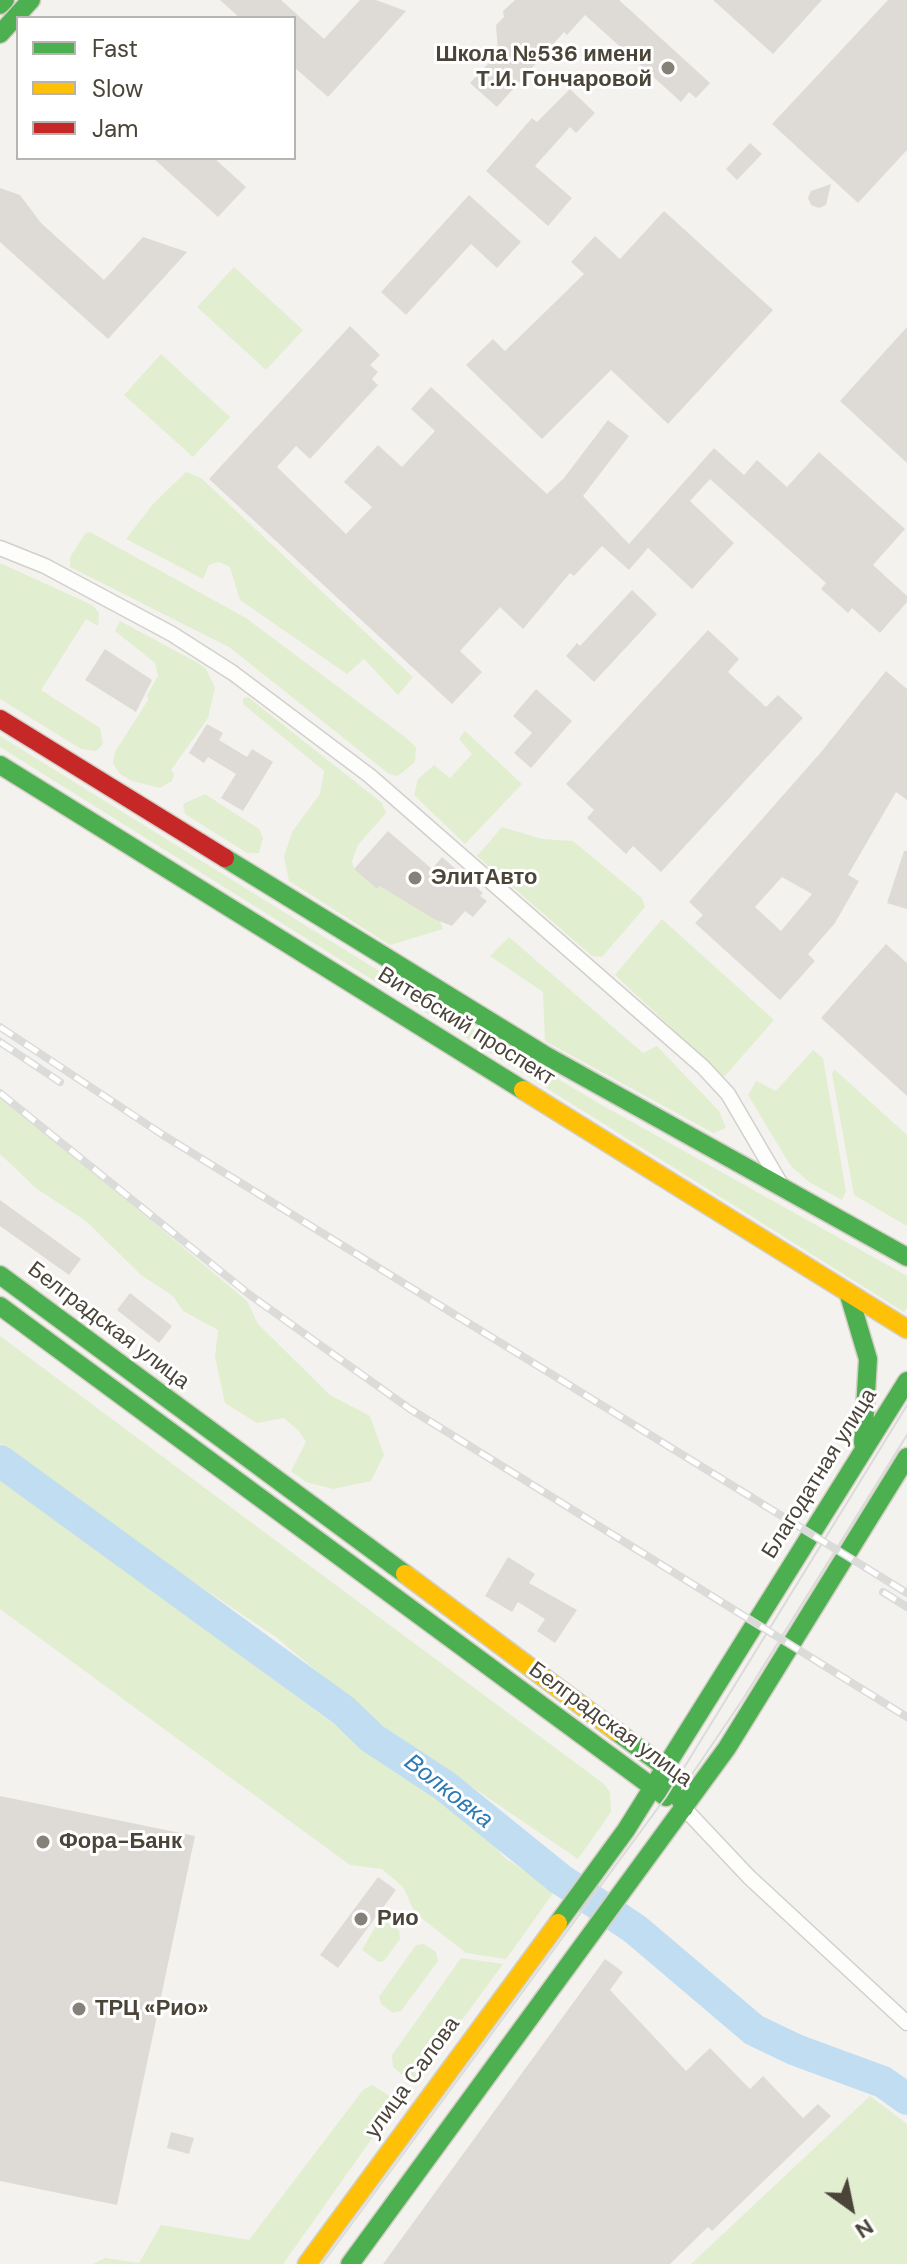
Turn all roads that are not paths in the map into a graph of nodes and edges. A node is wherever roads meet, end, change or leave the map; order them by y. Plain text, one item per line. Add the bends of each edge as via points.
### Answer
1 (5, 0) edge
2 (31, 0) edge
3 (0, 5) edge
4 (16, 16) edge
5 (16, 16) edge
6 (0, 34) edge
7 (0, 548) edge
8 (0, 719) edge
9 (0, 765) edge
10 (398, 981) junction
11 (380, 1002) junction
12 (781, 1185) junction
13 (907, 1257) edge
14 (0, 1275) edge
15 (849, 1295) junction
16 (0, 1306) edge
17 (907, 1329) edge
18 (907, 1381) edge
19 (862, 1449) junction
20 (905, 1462) edge
21 (666, 1768) junction
22 (653, 1789) junction
23 (684, 1808) junction
24 (907, 2023) edge
25 (307, 2264) edge
26 (350, 2264) edge

1 - 3 main road
2 - 5 main road
4 - 6 main road
7 - 12 street via 57,572 172,634 370,776 703,1067 728,1094
8 - 10 main road, Витебский проспект
9 - 11 main road, Витебский проспект
10 - 11 main road
10 - 12 main road, Витебский проспект
11 - 15 main road, Витебский проспект
12 - 13 main road, Витебский проспект
14 - 21 main road, Белградская улица
15 - 17 main road, Витебский проспект
15 - 19 main road via 868,1359
16 - 22 main road, Белградская улица
18 - 19 main road, Благодатная улица
19 - 21 main road, Благодатная улица
20 - 23 main road
21 - 22 main road
21 - 23 main road, Белградская улица
22 - 23 main road, Белградская улица
22 - 25 main road, улица Салова
23 - 24 street via 749,1877
23 - 26 main road

